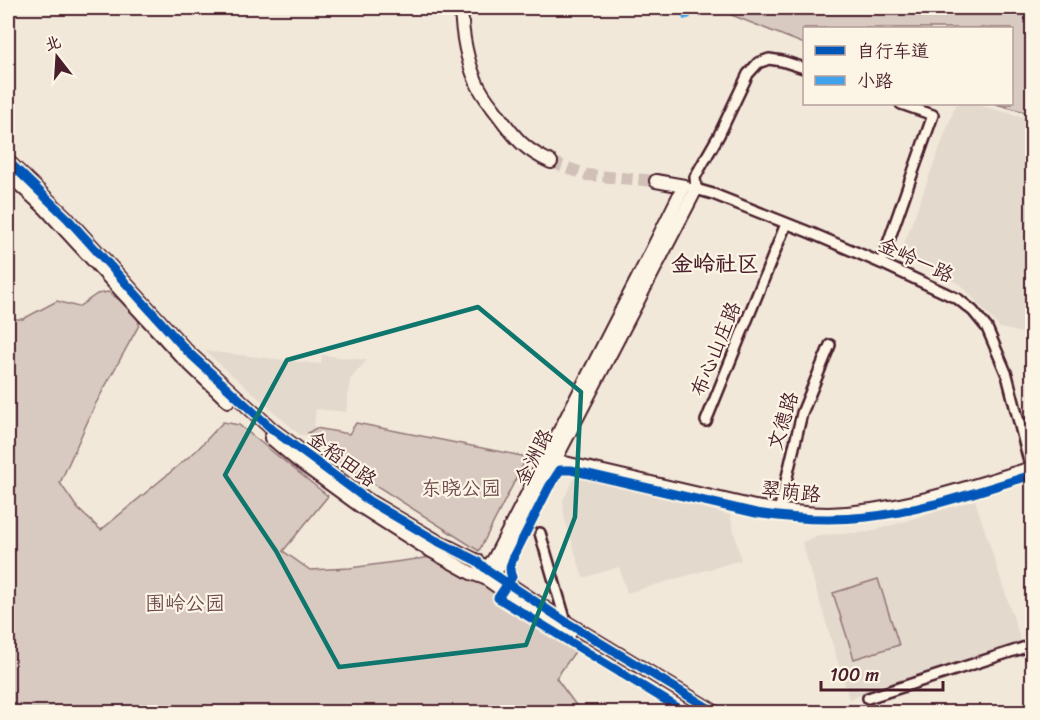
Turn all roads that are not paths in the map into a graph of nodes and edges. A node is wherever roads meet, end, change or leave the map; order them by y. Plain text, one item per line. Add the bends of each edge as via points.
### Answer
1 (461, 8) edge
2 (803, 68) edge
3 (904, 105) edge
4 (8, 161) edge
5 (551, 162) tunnel mouth
6 (8, 174) edge
7 (656, 181) tunnel mouth
8 (692, 184) junction
9 (786, 224) junction
10 (881, 263) junction
11 (830, 345) dead end
12 (706, 421) dead end
13 (550, 459) junction
14 (1032, 469) edge
15 (779, 511) junction
16 (540, 533) dead end
17 (488, 573) junction
18 (566, 622) junction
19 (571, 634) junction
20 (1032, 645) edge
21 (868, 698) dead end
22 (700, 712) edge
23 (715, 712) edge

1 - 5 street via 465,45 476,82 523,146
2 - 8 street via 769,59 747,74
3 - 10 street via 933,115
4 - 17 street, 金稻田路 via 61,212 187,351 273,430 369,501 477,561
6 - 17 street, 金稻田路 via 44,207 181,356 277,444 363,508 426,548 471,573
7 - 8 street
8 - 9 street, 金岭一路
8 - 13 street, 金洲路
9 - 10 street, 金岭一路
9 - 12 street, 布心山庄路
10 - 14 street, 金岭一路 via 958,299 987,328 1006,375
11 - 15 street, 文德路 via 802,413
13 - 15 street, 翠荫路
13 - 17 street, 金洲路 via 501,564
14 - 15 street, 翠荫路 via 890,507 827,514
16 - 18 street
17 - 18 street, 金稻田路
17 - 19 street, 金稻田路 via 534,612
18 - 19 street
18 - 23 street, 金稻田路
19 - 22 street, 金稻田路
20 - 21 street

